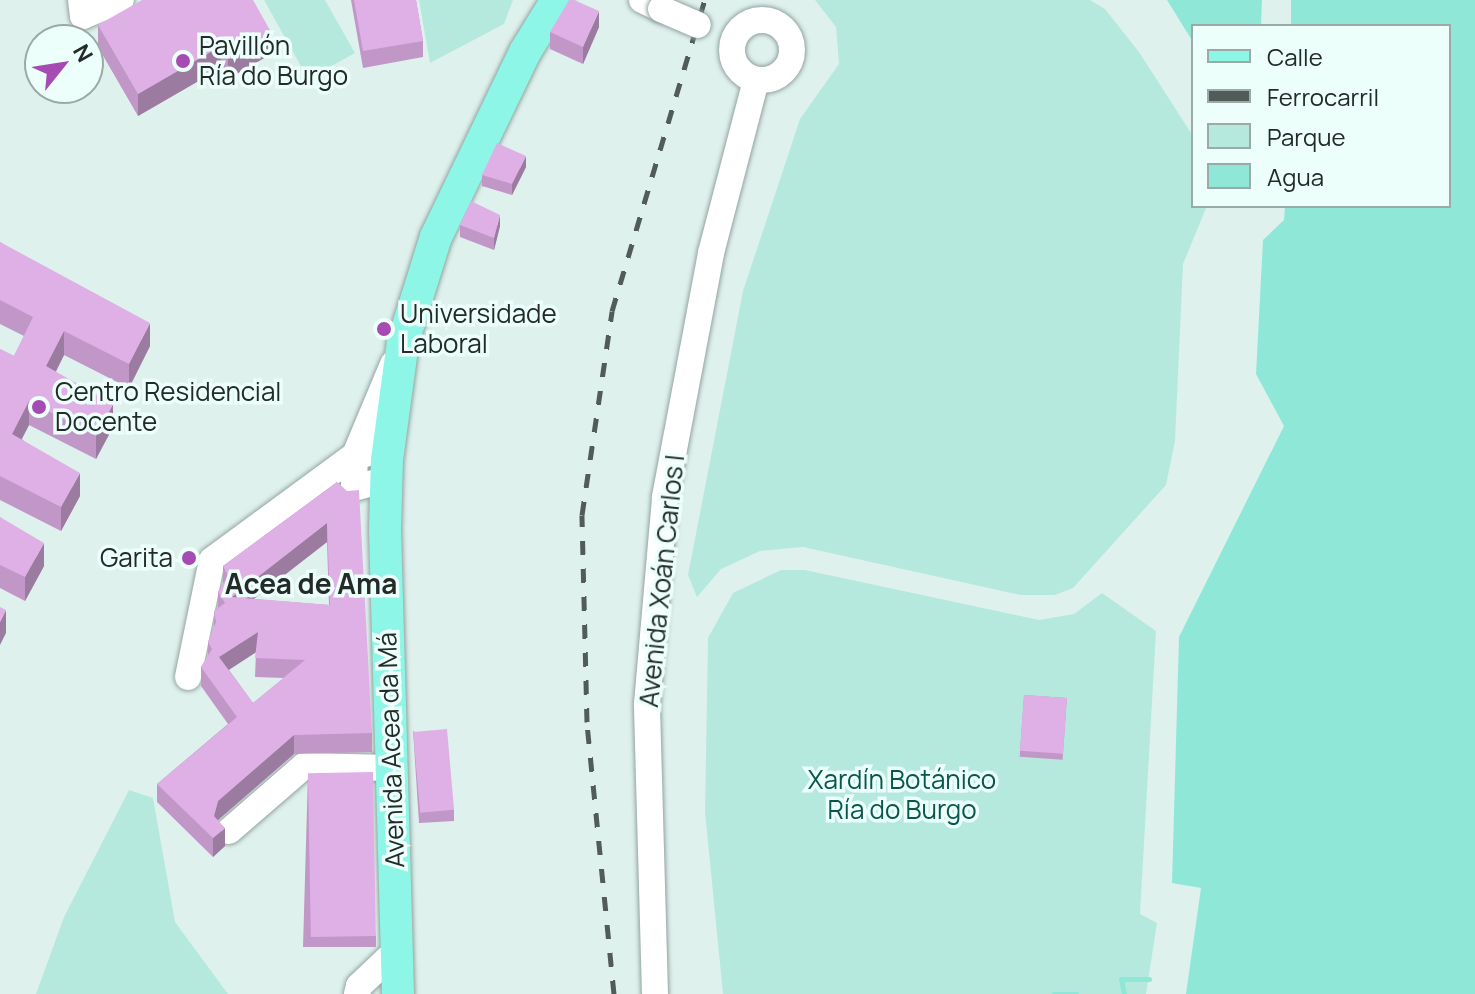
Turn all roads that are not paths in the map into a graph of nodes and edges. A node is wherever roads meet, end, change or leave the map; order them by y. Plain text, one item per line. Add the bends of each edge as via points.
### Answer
1 (81, 0) edge
2 (121, 0) edge
3 (534, 0) edge
4 (557, 0) edge
5 (652, 4) edge
6 (736, 38) junction
7 (525, 52) junction
8 (756, 80) junction
9 (403, 342) junction
10 (355, 455) junction
11 (387, 470) junction
12 (312, 484) junction
13 (354, 488) junction
14 (385, 530) junction
15 (188, 677) dead end
16 (392, 768) junction
17 (229, 831) dead end
18 (397, 950) junction
19 (357, 994) edge
20 (398, 994) edge
21 (655, 994) edge

1 - 2 street via 83,16
3 - 7 main road, Avenida Acea da Má
4 - 7 main road, Avenida Acea da Má
5 - 6 street, bridge
6 - 8 street via 738,69
6 - 8 street via 758,19 776,23 792,46 783,72
7 - 9 main road, Avenida Acea da Má via 436,237
8 - 21 street, Avenida Xoán Carlos I via 711,253 665,497 647,704
9 - 10 street
9 - 11 main road, Avenida Acea da Má
10 - 11 street
10 - 12 street
10 - 13 street
11 - 13 street
11 - 14 main road, Avenida Acea da Má
12 - 13 street
12 - 15 street via 212,560
13 - 14 street
14 - 16 main road, Avenida Acea da Má
16 - 17 street via 304,766
16 - 18 main road, Avenida Acea da Má
18 - 19 street
18 - 20 main road, Avenida Acea da Má

